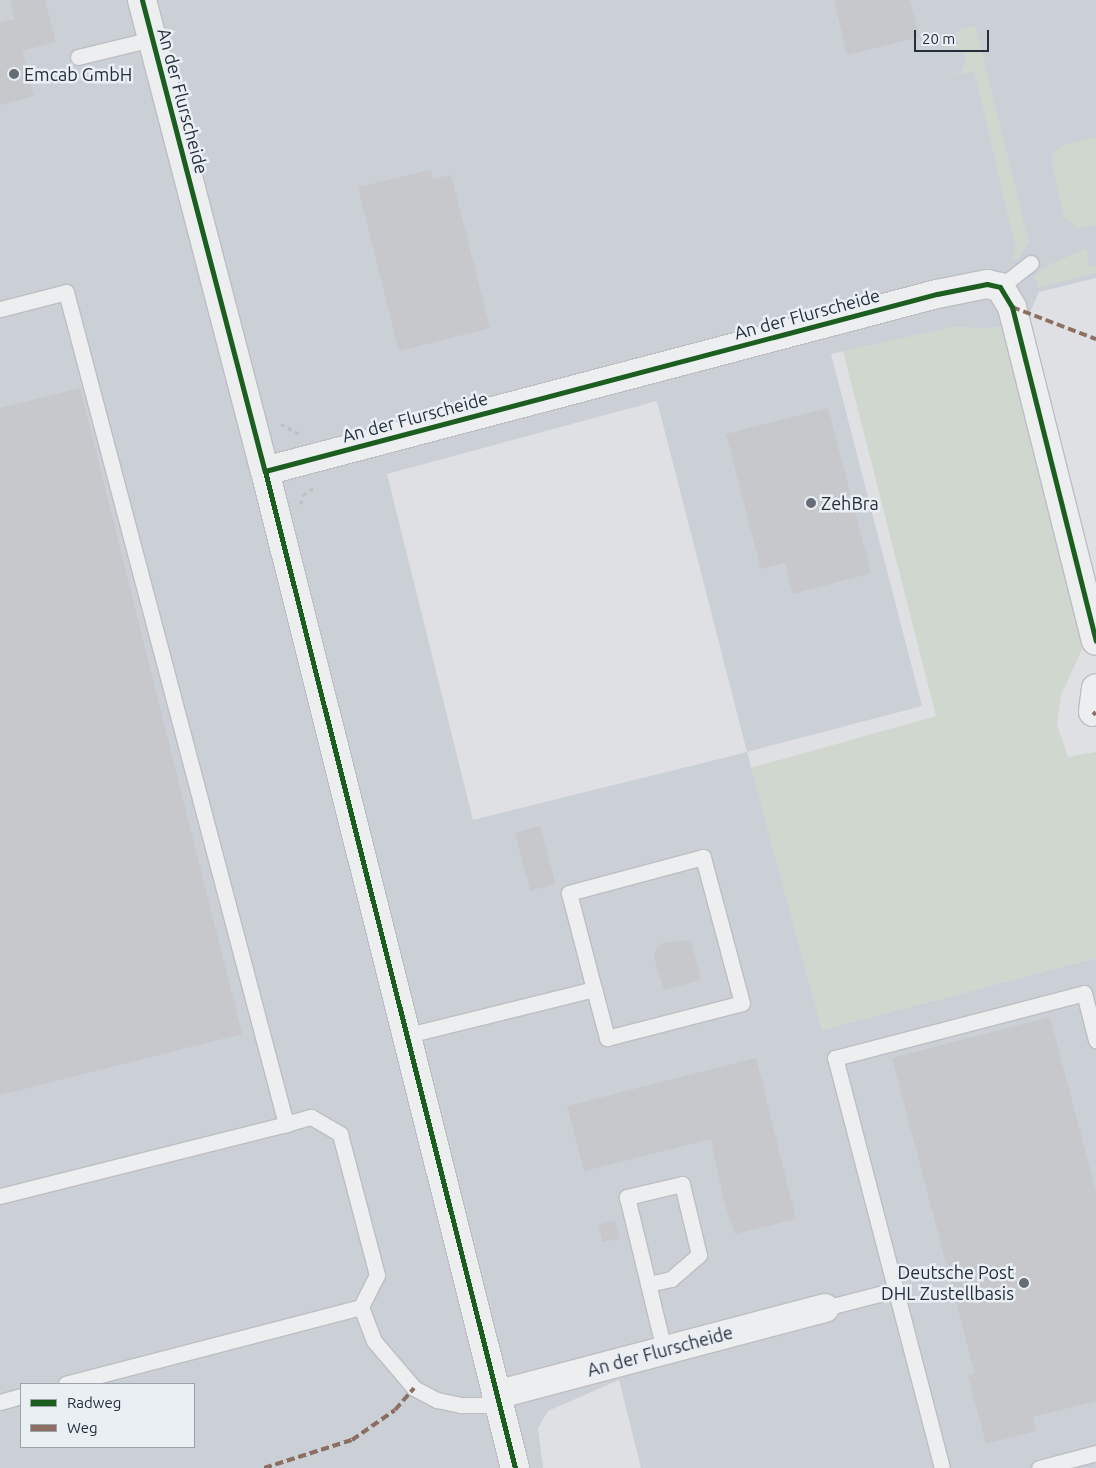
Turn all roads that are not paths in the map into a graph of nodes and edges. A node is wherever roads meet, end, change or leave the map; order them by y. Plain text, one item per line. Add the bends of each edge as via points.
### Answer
1 (142, 0) edge
2 (152, 39) junction
3 (78, 57) dead end
4 (1031, 263) dead end
5 (1000, 287) junction
6 (0, 309) edge
7 (265, 470) junction
8 (1096, 641) edge
9 (594, 989) junction
10 (404, 1036) junction
11 (1096, 1040) edge
12 (286, 1124) junction
13 (0, 1196) edge
14 (648, 1284) junction
15 (895, 1290) junction
16 (361, 1307) junction
17 (825, 1308) joint
18 (664, 1350) junction
19 (70, 1383) edge
20 (20, 1396) edge
21 (497, 1400) junction
22 (0, 1402) edge
23 (1096, 1453) edge
24 (514, 1468) edge
25 (942, 1468) edge
26 (1039, 1468) edge

1 - 2 street, An der Flurscheide
2 - 3 lane
2 - 7 street, An der Flurscheide
4 - 5 lane
5 - 7 street, An der Flurscheide via 987,284 966,287
5 - 8 street via 1012,307
6 - 12 lane via 66,292
7 - 10 street, An der Flurscheide
9 - 9 lane via 607,1038 742,1003 703,856 569,893
9 - 10 lane
10 - 21 street, An der Flurscheide
11 - 15 lane via 1084,993 835,1058
12 - 13 lane
12 - 16 lane via 311,1117 340,1134 377,1275
14 - 14 lane via 626,1197 682,1184 699,1255 671,1278
14 - 18 lane
15 - 17 lane
15 - 25 lane
16 - 19 lane
16 - 21 lane via 374,1341 414,1388 437,1400 461,1405
17 - 18 street, An der Flurscheide
18 - 21 street, An der Flurscheide
20 - 22 lane
21 - 24 street, An der Flurscheide
23 - 26 lane

